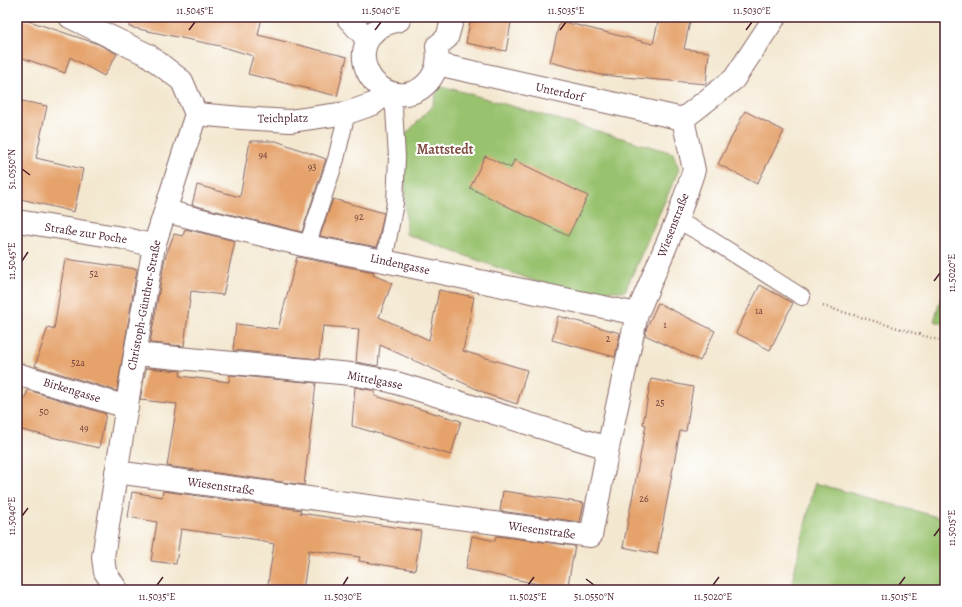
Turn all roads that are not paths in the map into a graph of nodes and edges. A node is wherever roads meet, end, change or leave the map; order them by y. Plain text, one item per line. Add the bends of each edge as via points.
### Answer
1 (70, 17) edge
2 (347, 17) edge
3 (453, 17) edge
4 (775, 17) edge
5 (399, 20) dead end
6 (368, 40) junction
7 (437, 55) junction
8 (388, 92) junction
9 (196, 114) junction
10 (347, 114) junction
11 (683, 119) junction
12 (165, 210) junction
13 (677, 220) junction
14 (17, 221) edge
15 (154, 246) junction
16 (307, 246) junction
17 (384, 261) junction
18 (802, 297) road end
19 (637, 314) junction
20 (135, 354) junction
21 (17, 374) edge
22 (126, 407) junction
23 (608, 448) junction
24 (116, 472) junction
25 (115, 589) edge

1 - 9 street via 148,55 182,81
2 - 6 street
3 - 7 street via 447,38
4 - 11 street via 734,79
5 - 6 street via 387,23 376,30
6 - 8 street via 364,52 364,65 369,76
7 - 8 street via 436,69 431,80 422,88 412,93
7 - 11 street, Unterdorf
8 - 10 street, Teichplatz via 373,104
8 - 17 lane via 394,109 397,157 395,203
9 - 10 street, Teichplatz via 290,121
9 - 12 street, Christoph-Günther-Straße
10 - 16 lane via 336,158
11 - 13 street, Wiesenstraße via 694,170
12 - 15 street, Christoph-Günther-Straße
12 - 16 street, Lindengasse
13 - 18 lane
13 - 19 street, Wiesenstraße
14 - 15 street, Straße zur Poche via 123,238
15 - 20 street, Christoph-Günther-Straße
16 - 17 street, Lindengasse
17 - 19 street, Lindengasse
19 - 23 street, Wiesenstraße
20 - 22 street, Christoph-Günther-Straße
20 - 23 street, Mittelgasse via 352,374 390,381
21 - 22 street, Birkengasse
22 - 24 street, Christoph-Günther-Straße
23 - 24 street, Wiesenstraße via 591,536
24 - 25 street, Christoph-Günther-Straße via 103,557 105,572

